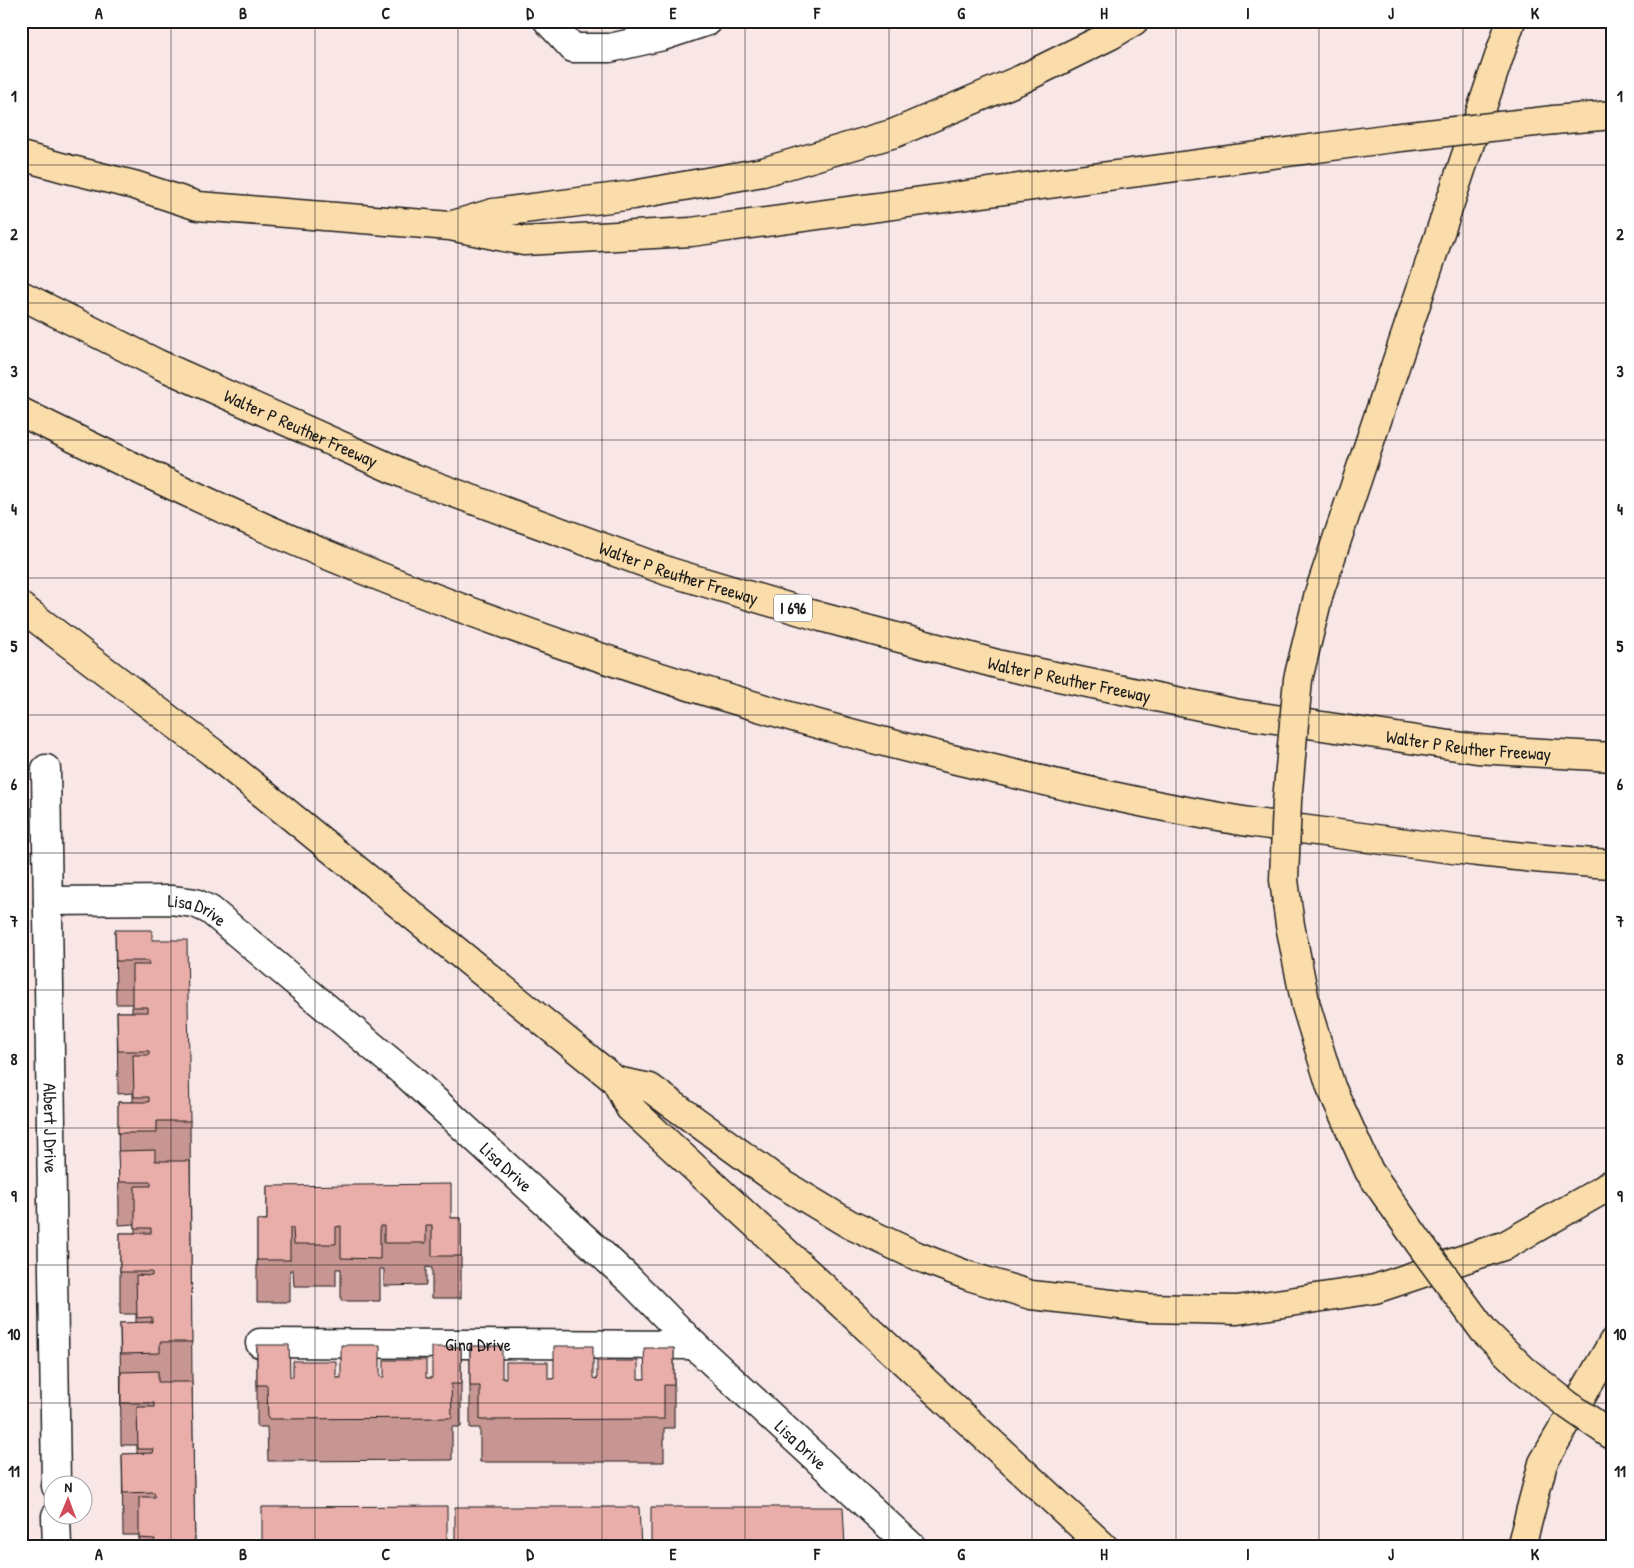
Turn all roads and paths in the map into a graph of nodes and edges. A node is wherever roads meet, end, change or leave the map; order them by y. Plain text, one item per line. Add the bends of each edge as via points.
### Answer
1 (548, 21) edge
2 (708, 21) edge
3 (1134, 21) edge
4 (1511, 21) edge
5 (1613, 114) edge
6 (21, 156) edge
7 (450, 226) junction
8 (21, 295) edge
9 (21, 412) edge
10 (21, 608) edge
11 (1613, 757) edge
12 (46, 769) dead end
13 (1613, 864) edge
14 (48, 901) junction
15 (616, 1081) junction
16 (1608, 1185) edge
17 (1613, 1342) edge
18 (260, 1343) edge
19 (694, 1345) junction
20 (1613, 1436) edge
21 (56, 1476) edge
22 (56, 1526) edge
23 (57, 1547) edge
24 (912, 1547) edge
25 (1104, 1547) edge
26 (1521, 1547) edge

1 - 2 street via 573,48 610,48 663,36
3 - 7 highway via 1022,79 886,136 763,172 633,195 493,213
4 - 20 highway, bridge via 1319,593 1298,679 1284,880 1306,1006 1331,1087 1369,1172 1484,1331 1568,1406
5 - 7 highway, bridge via 1392,138 691,232 524,241
6 - 7 highway via 134,185 198,206
8 - 11 highway, Walter P Reuther Freeway / I 696 via 158,364 411,478 670,572 820,617 1001,665 1234,713 1477,749
9 - 13 highway via 209,503 332,557 576,650 776,713 996,770 1243,821 1481,852
10 - 15 highway via 212,752
12 - 14 street, Albert J Drive
14 - 19 street, Lisa Drive via 171,900 194,903 210,910 409,1077 630,1280
14 - 21 street, Albert J Drive
15 - 16 highway via 650,1088 781,1183 850,1224 917,1256 1031,1295 1147,1308 1237,1310 1375,1289 1506,1245
15 - 25 highway via 630,1108
17 - 26 highway via 1543,1462
18 - 19 street, Gina Drive
19 - 24 street, Lisa Drive
22 - 23 street

